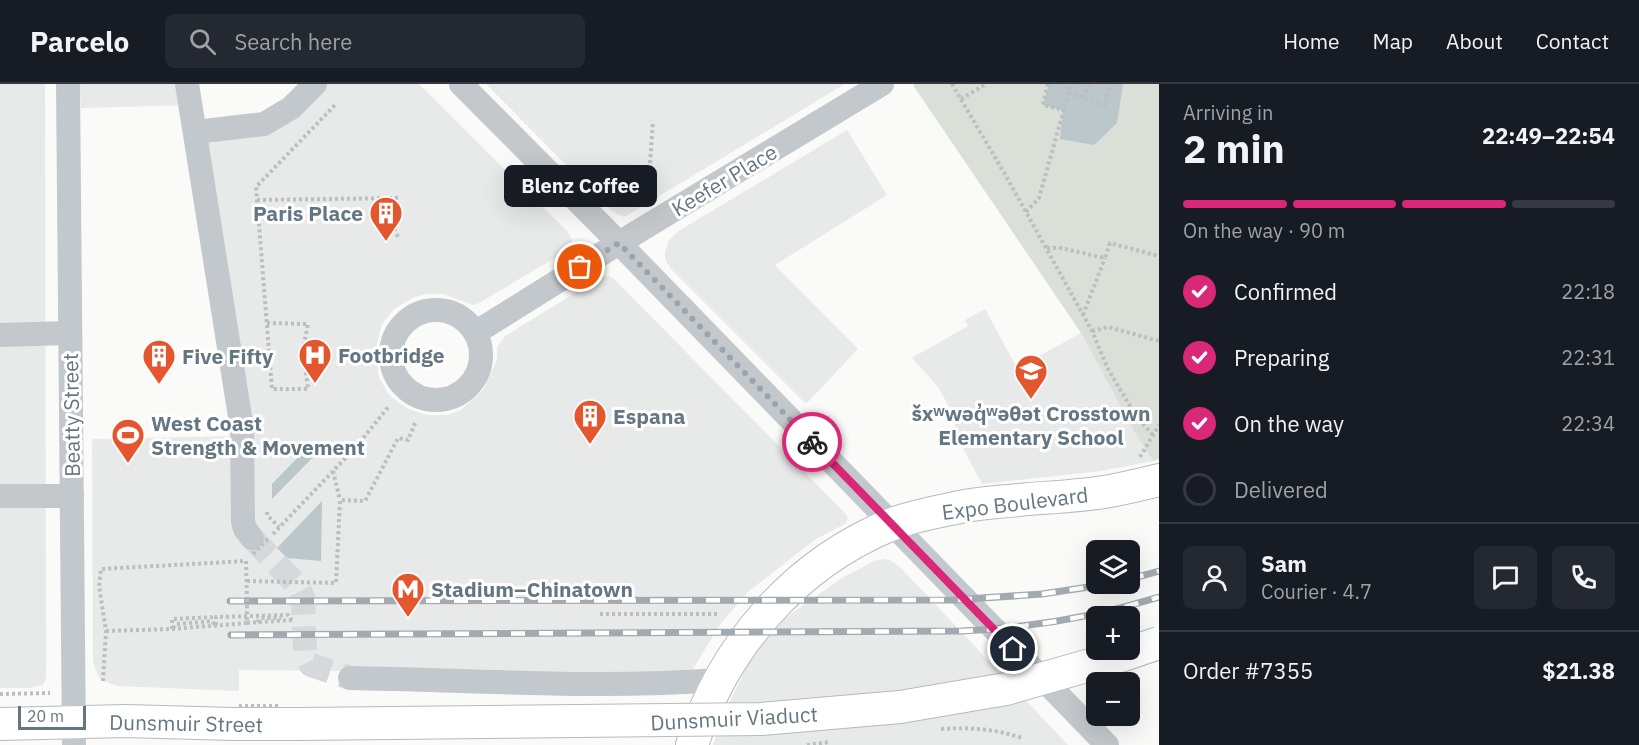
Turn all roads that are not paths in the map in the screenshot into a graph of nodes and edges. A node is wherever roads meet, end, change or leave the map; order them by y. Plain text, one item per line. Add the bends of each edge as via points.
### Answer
1 (68, 84) edge
2 (187, 84) edge
3 (315, 84) edge
4 (462, 84) edge
5 (882, 84) edge
6 (195, 132) junction
7 (619, 243) junction
8 (70, 333) junction
9 (475, 333) dead end
10 (0, 335) edge
11 (1150, 469) edge
12 (0, 496) edge
13 (72, 496) junction
14 (891, 524) junction
15 (258, 543) tunnel mouth
16 (1159, 643) edge
17 (350, 678) tunnel mouth
18 (718, 680) junction
19 (0, 724) edge
20 (299, 724) joint
21 (255, 731) edge
22 (74, 734) edge
23 (692, 745) edge
24 (1107, 745) edge

1 - 8 street, Beatty Street
2 - 6 street
3 - 6 street via 291,108 264,124
4 - 7 street
5 - 7 street, Keefer Place
6 - 15 street via 242,429 243,522
7 - 9 street, Keefer Place
7 - 14 street
8 - 10 street
8 - 13 street, Beatty Street
11 - 14 main road, Expo Boulevard via 1109,491 962,506
12 - 13 street
13 - 22 street, Beatty Street
14 - 18 main road, Expo Boulevard via 828,559 791,588 754,627
14 - 24 street
16 - 20 main road, Dunsmuir Viaduct, bridge via 1006,689 900,707 761,719
17 - 18 street via 622,684
18 - 23 main road, Expo Boulevard
19 - 22 main road, Dunsmuir Street
20 - 21 main road, Dunsmuir Street
21 - 22 main road, Dunsmuir Street via 126,721

